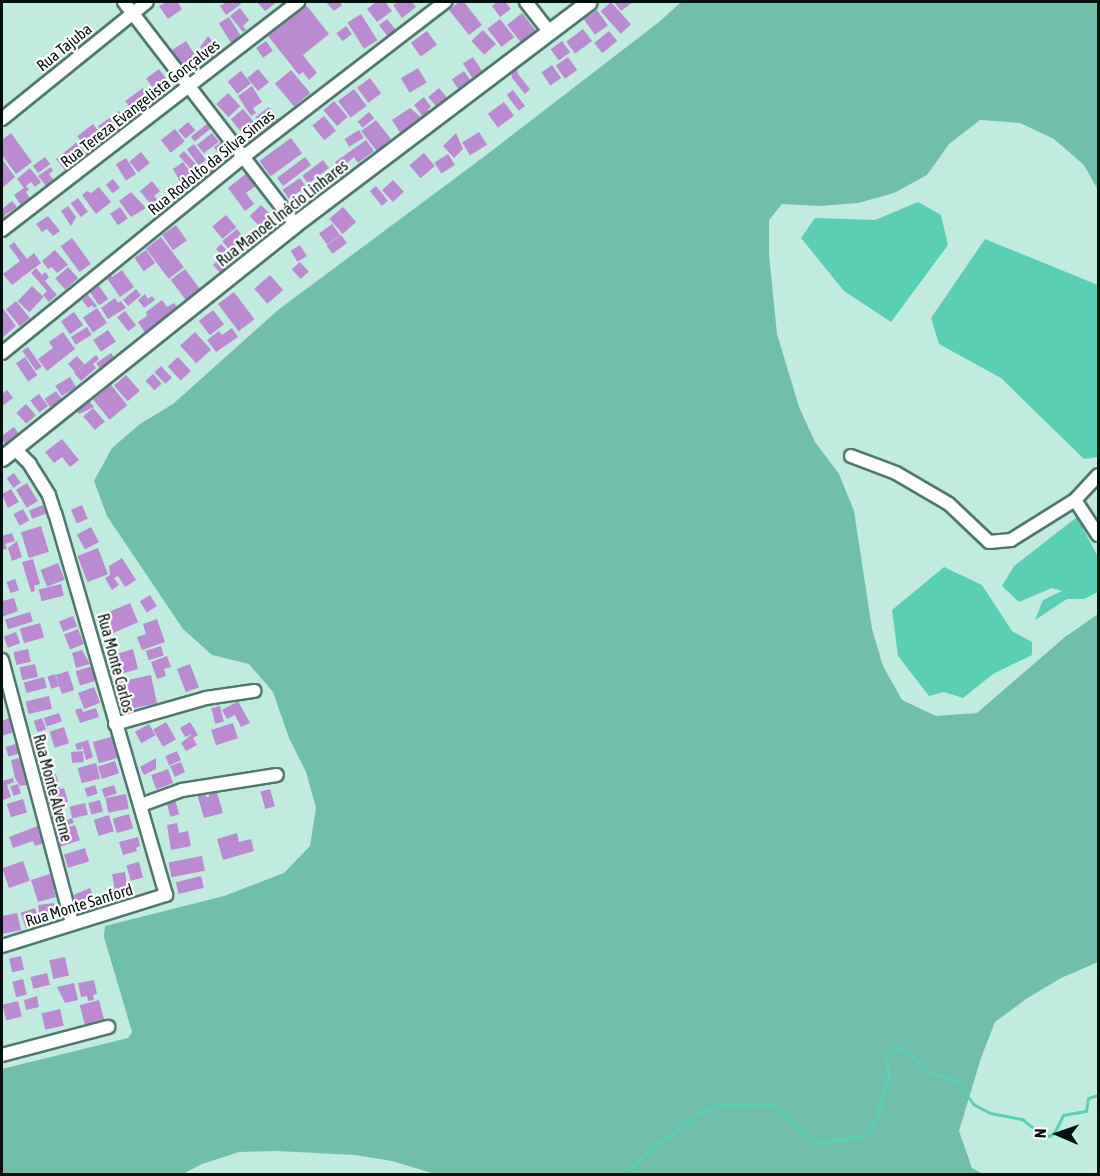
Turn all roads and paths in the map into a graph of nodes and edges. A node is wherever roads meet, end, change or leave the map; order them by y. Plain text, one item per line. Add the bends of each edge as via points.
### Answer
1 (124, 2) edge
2 (147, 2) edge
3 (298, 2) edge
4 (445, 2) edge
5 (526, 2) edge
6 (589, 2) edge
7 (132, 13) junction
8 (549, 31) junction
9 (189, 86) junction
10 (2, 119) edge
11 (243, 157) junction
12 (295, 224) junction
13 (2, 230) edge
14 (2, 353) edge
15 (15, 449) junction
16 (851, 456) dead end
17 (2, 458) edge
18 (1098, 475) edge
19 (1076, 500) junction
20 (1098, 535) edge
21 (2, 660) edge
22 (254, 691) dead end
23 (115, 724) junction
24 (277, 775) dead end
25 (141, 805) junction
26 (166, 895) joint
27 (72, 924) junction
28 (2, 946) edge
29 (108, 1026) dead end
30 (2, 1055) edge

1 - 7 street
2 - 7 street, Rua Tajuba
3 - 9 street, Rua Tereza Evangelista Gonçalves
4 - 11 street, Rua Rodolfo da Silva Simas
5 - 8 street
6 - 8 main road, Rua Manoel Inácio Linhares
7 - 9 street
7 - 10 street, Rua Tajuba
8 - 12 main road, Rua Manoel Inácio Linhares
9 - 11 street
9 - 13 street, Rua Tereza Evangelista Gonçalves
11 - 12 street
11 - 14 street, Rua Rodolfo da Silva Simas
12 - 15 main road, Rua Manoel Inácio Linhares
15 - 17 main road, Rua Manoel Inácio Linhares
15 - 23 street, Rua Monte Carlos via 30,464 49,495
16 - 19 street via 896,473 949,504 988,542 1011,540
18 - 19 street
19 - 20 street
21 - 27 street, Rua Monte Alverne
22 - 23 street via 207,698
23 - 25 street, Rua Monte Carlos
24 - 25 street via 182,790
25 - 26 street, Rua Monte Carlos
26 - 27 street, Rua Monte Sanford
27 - 28 street, Rua Monte Sanford
29 - 30 street

